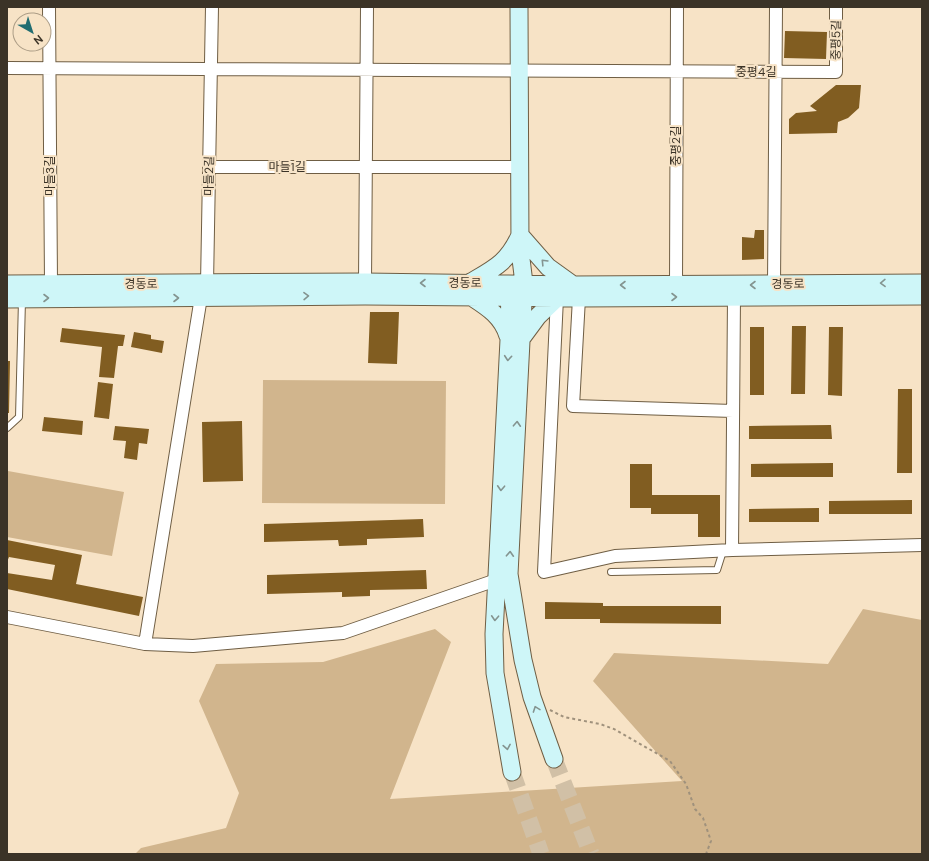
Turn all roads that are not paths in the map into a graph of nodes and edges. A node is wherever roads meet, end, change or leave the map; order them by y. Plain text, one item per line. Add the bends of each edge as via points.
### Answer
1 (50, 7) edge
2 (212, 7) edge
3 (367, 7) edge
4 (519, 7) edge
5 (677, 7) edge
6 (776, 7) edge
7 (836, 7) edge
8 (7, 68) edge
9 (50, 68) junction
10 (211, 69) junction
11 (367, 70) junction
12 (519, 70) junction
13 (677, 71) junction
14 (776, 72) junction
15 (836, 72) joint
16 (209, 167) junction
17 (366, 167) junction
18 (519, 167) junction
19 (520, 243) junction
20 (365, 282) junction
21 (51, 283) junction
22 (922, 283) edge
23 (7, 284) edge
24 (676, 285) junction
25 (774, 285) junction
26 (469, 289) junction
27 (517, 290) junction
28 (204, 291) junction
29 (576, 292) junction
30 (922, 296) edge
31 (734, 297) junction
32 (557, 298) junction
33 (14, 299) edge
34 (515, 339) junction
35 (733, 411) junction
36 (7, 428) edge
37 (922, 545) edge
38 (728, 550) junction
39 (611, 572) dead end
40 (503, 578) junction
41 (7, 617) edge
42 (145, 644) junction
43 (554, 759) tunnel mouth
44 (512, 772) tunnel mouth

1 - 9 street, 마들3길
2 - 10 street, 마들2길
3 - 11 street
4 - 12 street
5 - 13 street, 중평2길
6 - 14 street
7 - 15 street, 중평5길
8 - 9 street
9 - 10 street
9 - 21 street, 마들3길
10 - 11 street
10 - 16 street, 마들2길
11 - 12 street
11 - 17 street
12 - 13 street, 중평4길
12 - 18 street
13 - 14 street, 중평4길
13 - 24 street, 중평2길
14 - 15 street, 중평4길
14 - 25 street
16 - 17 street, 마들1길
16 - 28 street, 마들2길
17 - 18 street, 마들1길
17 - 20 street
18 - 19 street
19 - 26 street via 507,259
19 - 27 street
29 -> 19 street
26 -> 20 street, 경동로
20 - 28 street, 경동로
21 - 23 street, 경동로
21 - 28 street, 경동로
22 -> 25 street, 경동로
25 -> 24 street, 경동로
24 -> 29 street, 경동로
26 - 27 street, 경동로
28 -> 26 street, 경동로
26 - 34 street via 498,317
27 - 29 street, 경동로
27 - 32 street, 경동로
27 - 34 street
33 -> 28 street, 경동로
28 - 42 street, 마들2길
29 -> 31 street, 경동로
29 - 32 street, 경동로
29 - 35 street via 573,406
30 - 31 street, 경동로
31 - 35 street
32 - 34 street
32 - 38 street via 544,572 615,556
33 - 36 lane via 19,417
34 - 40 street
35 - 38 street
37 - 38 street
38 - 39 lane via 717,570
40 - 42 street via 343,633 193,646
43 -> 40 street via 532,697
40 -> 44 street via 494,634 495,673
41 - 42 street

